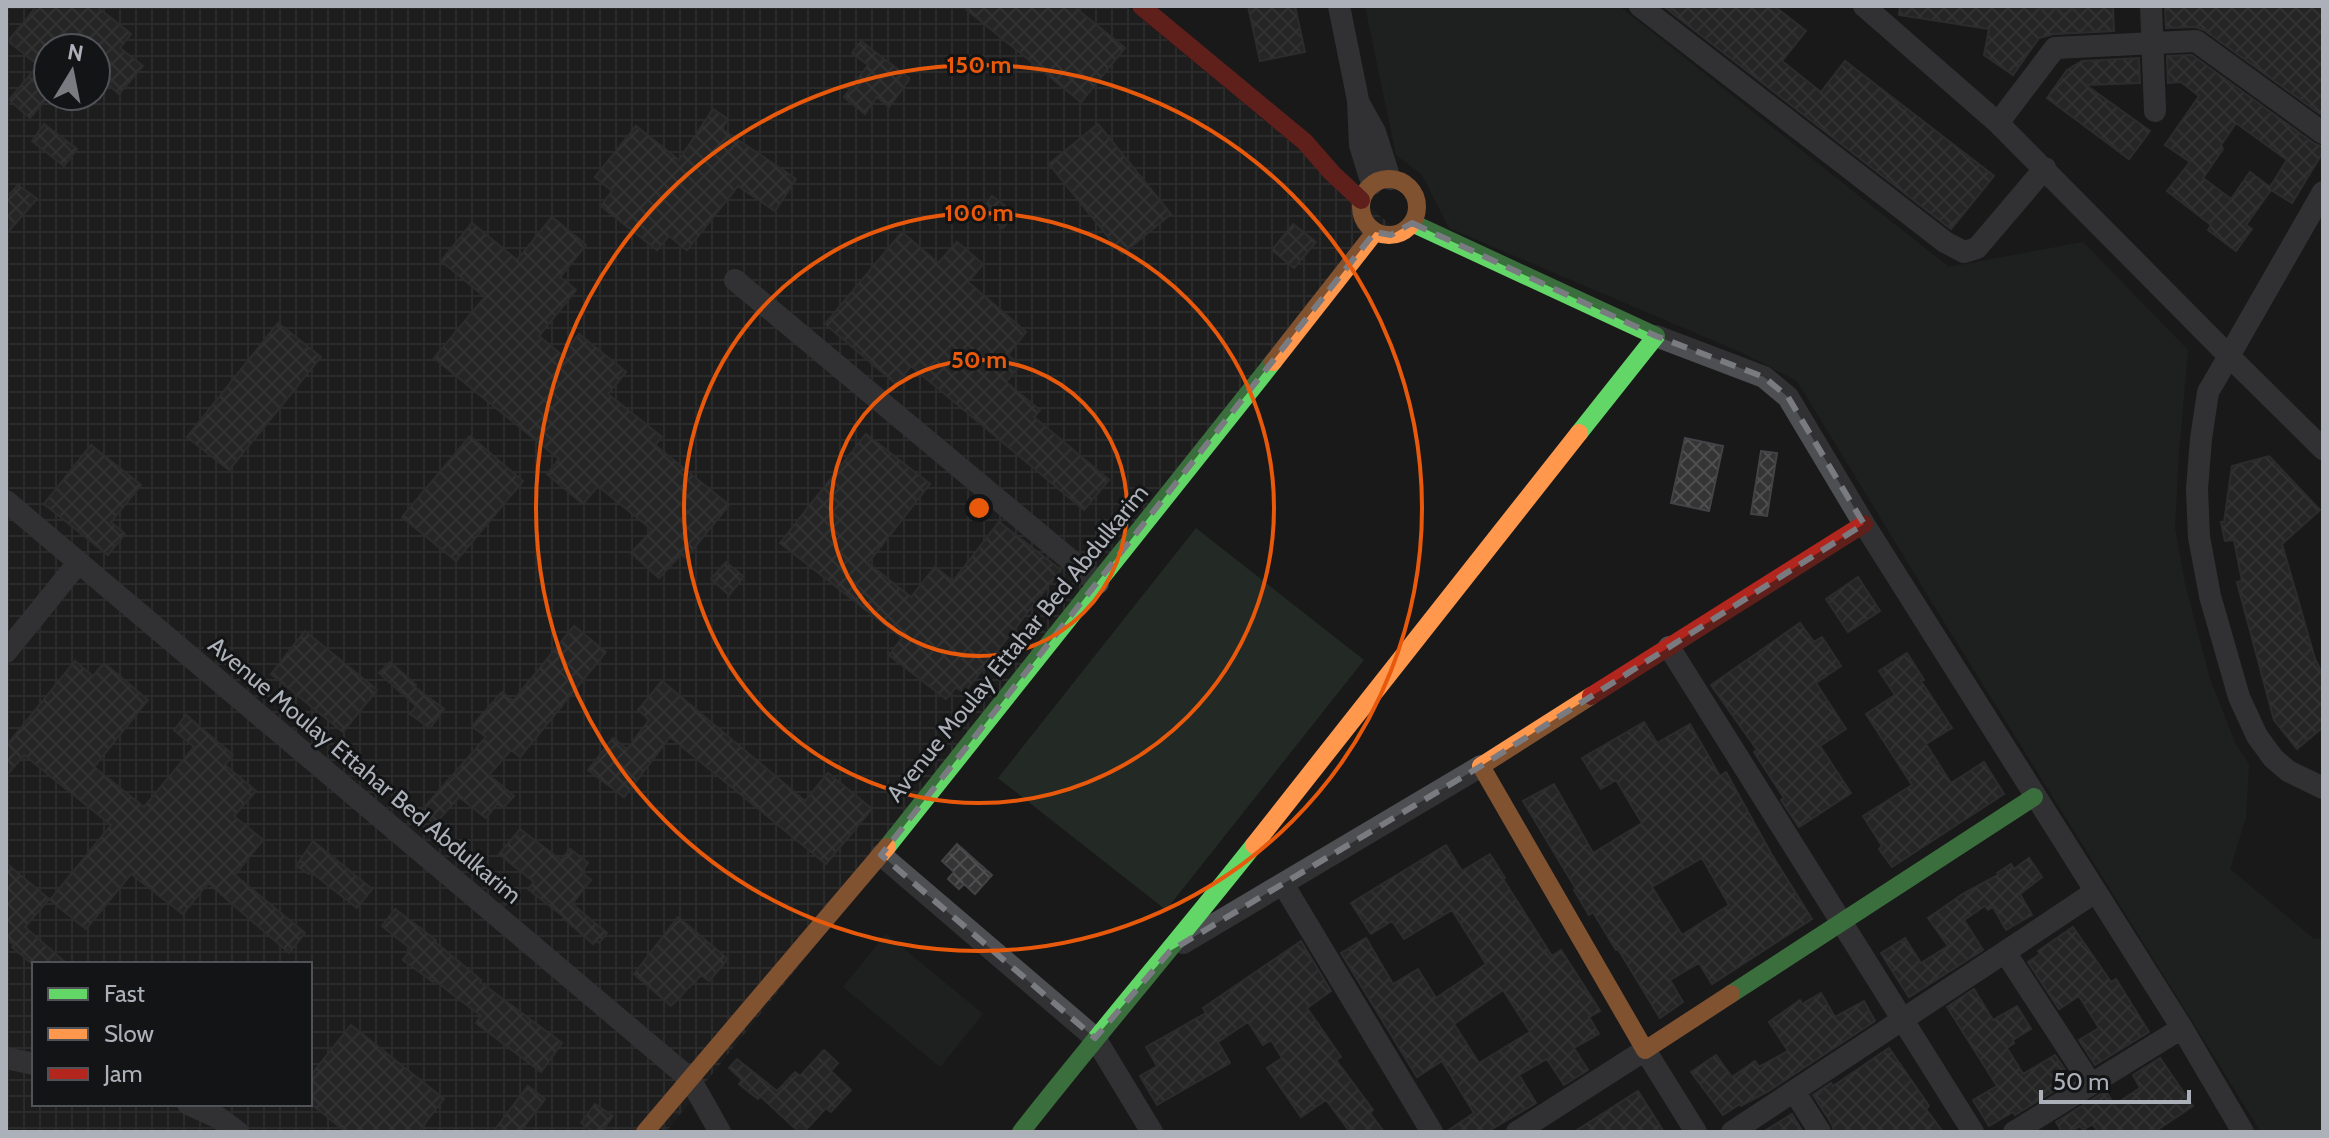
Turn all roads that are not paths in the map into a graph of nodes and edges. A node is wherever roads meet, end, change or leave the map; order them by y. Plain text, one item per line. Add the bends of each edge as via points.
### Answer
1 (1141, 6) edge
2 (1339, 6) edge
3 (1640, 6) edge
4 (2151, 6) edge
5 (1873, 10) edge
6 (2152, 43) junction
7 (2155, 111) dead end
8 (1998, 123) junction
9 (2323, 133) edge
10 (2045, 168) junction
11 (1373, 187) junction
12 (2321, 201) edge
13 (1412, 223) junction
14 (1375, 232) junction
15 (735, 280) dead end
16 (1656, 336) junction
17 (2229, 356) junction
18 (2323, 449) edge
19 (6, 501) edge
20 (1864, 524) junction
21 (78, 563) junction
22 (1098, 583) junction
23 (1669, 647) junction
24 (6, 652) edge
25 (1481, 766) junction
26 (2323, 788) edge
27 (2034, 797) junction
28 (881, 855) junction
29 (1283, 884) junction
30 (2095, 892) junction
31 (1840, 922) junction
32 (1170, 951) junction
33 (2005, 952) junction
34 (1903, 1020) junction
35 (2182, 1028) junction
36 (1095, 1038) junction
37 (1645, 1050) junction
38 (6, 1058) edge
39 (32, 1064) edge
40 (690, 1079) junction
41 (2091, 1084) junction
42 (1794, 1091) junction
43 (192, 1106) edge
44 (238, 1132) edge
45 (645, 1132) edge
46 (720, 1132) edge
47 (1021, 1132) edge
48 (1152, 1132) edge
49 (1432, 1132) edge
50 (1517, 1132) edge
51 (1696, 1132) edge
52 (1732, 1132) edge
53 (1820, 1132) edge
54 (1973, 1132) edge
55 (2014, 1132) edge
56 (2243, 1132) edge

1 - 11 street via 1305,142 1345,163
2 - 11 street via 1358,100 1375,132
3 - 10 street via 1964,252 1977,248
4 - 6 street
5 - 8 street
6 - 7 street
6 - 8 street via 2055,48
6 - 9 street via 2196,41
8 - 10 street
10 - 17 street
11 - 13 street via 1406,184 1418,207
11 - 14 street via 1363,218
12 - 17 street
13 - 14 street via 1391,235
13 - 16 street
14 - 22 street, Avenue Moulay Ettahar Bed Abdulkarim
15 - 22 street
16 - 20 street via 1764,377 1788,397
16 - 32 street
17 - 18 street
17 - 26 street via 2208,392 2197,489 2210,596 2239,697 2257,736 2288,771
19 - 21 street, Avenue Moulay Ettahar Bed Abdulkarim
20 - 23 street
20 - 27 street
21 - 24 street
21 - 40 street, Avenue Moulay Ettahar Bed Abdulkarim
22 - 28 street, Avenue Moulay Ettahar Bed Abdulkarim
23 - 25 street
23 - 31 street
25 - 29 street
25 - 37 street
27 - 30 street
27 - 31 street
28 - 36 street
28 - 40 street, Avenue Moulay Ettahar Bed Abdulkarim
29 - 32 street
29 - 49 street
30 - 33 street
30 - 35 street
31 - 34 street
31 - 37 street
32 - 36 street
33 - 34 street
33 - 41 street
34 - 42 street
34 - 54 street
35 - 41 street
35 - 56 street
36 - 47 street
36 - 48 street
37 - 50 street
37 - 51 street
38 - 39 street
40 - 45 street, Avenue Moulay Ettahar Bed Abdulkarim
40 - 46 street
41 - 55 street
42 - 52 street
42 - 53 street
43 - 44 street

